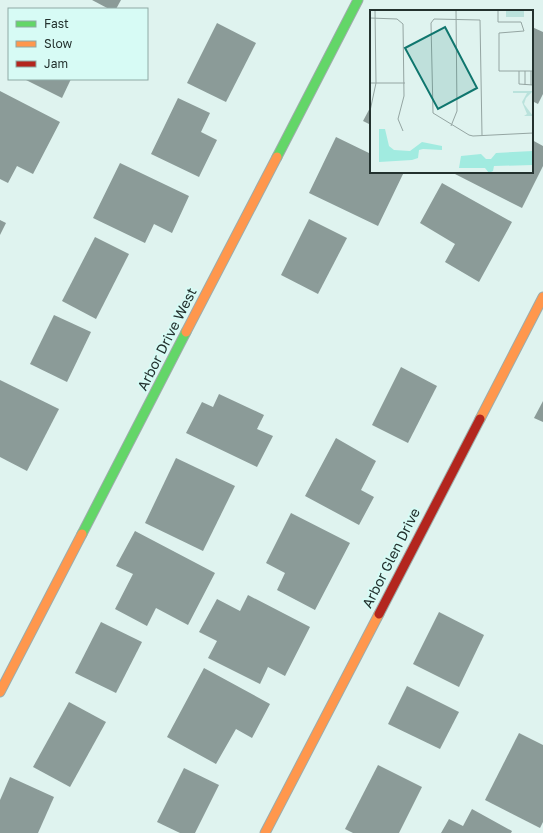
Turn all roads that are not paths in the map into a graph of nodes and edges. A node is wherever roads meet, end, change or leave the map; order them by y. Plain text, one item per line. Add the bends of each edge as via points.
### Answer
1 (358, 0) edge
2 (543, 297) edge
3 (0, 692) edge
4 (265, 833) edge

1 - 3 street, Arbor Drive West
2 - 4 street, Arbor Glen Drive

